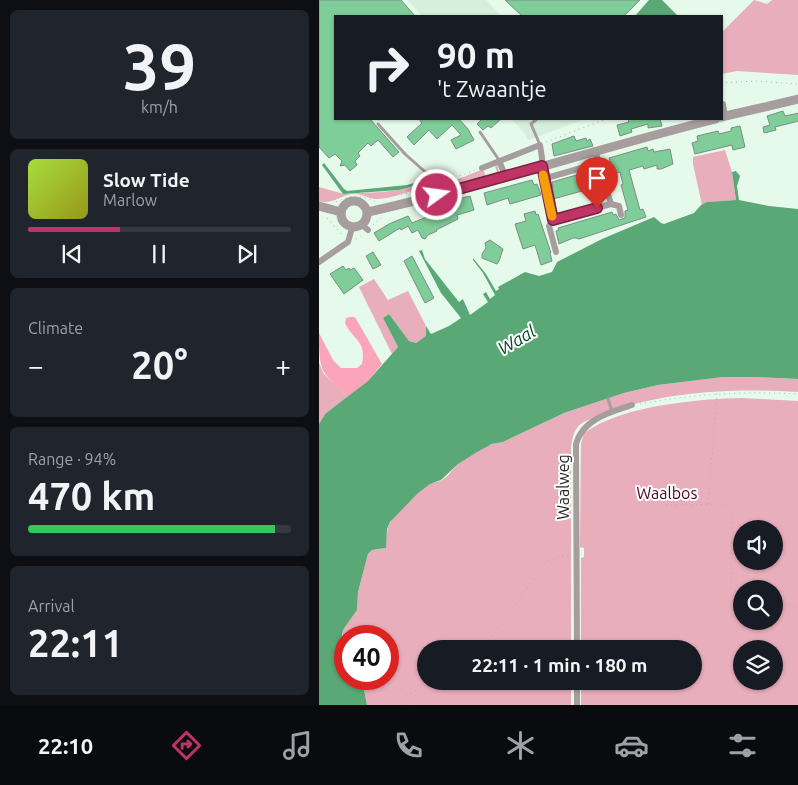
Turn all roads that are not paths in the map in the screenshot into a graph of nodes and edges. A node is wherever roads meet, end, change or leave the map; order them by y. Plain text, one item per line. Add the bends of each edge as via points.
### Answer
1 (798, 99) edge
2 (723, 118) edge
3 (536, 120) edge
4 (713, 120) edge
5 (378, 124) dead end
6 (480, 132) dead end
7 (539, 145) junction
8 (595, 150) junction
9 (499, 161) junction
10 (599, 163) junction
11 (542, 166) junction
12 (482, 168) dead end
13 (506, 177) junction
14 (543, 179) junction
15 (436, 190) junction
16 (611, 204) junction
17 (319, 206) edge
18 (341, 212) junction
19 (367, 212) junction
20 (621, 215) dead end
21 (553, 220) junction
22 (352, 228) junction
23 (556, 252) dead end
24 (319, 262) edge
25 (608, 400) dead end
26 (632, 405) road end
27 (612, 411) junction
28 (577, 640) edge
29 (577, 690) edge
30 (577, 705) edge

1 - 2 street
3 - 7 lane via 531,124
4 - 8 street
5 - 15 lane via 431,177
6 - 9 lane
7 - 9 street
7 - 11 street
8 - 10 street
8 - 11 street
9 - 12 street
9 - 13 street
10 - 14 street
10 - 16 street
11 - 13 street
11 - 14 street
13 - 15 street
14 - 21 street
15 - 19 street via 388,210
16 - 20 street via 619,206
16 - 21 street
17 - 18 street
18 - 19 street via 345,205 354,201 364,205
18 - 22 street via 344,222
19 - 22 street via 365,227
21 - 23 street via 549,226
22 - 24 street via 347,242
25 - 27 lane
26 - 27 street, Waalweg
27 - 28 street, Waalweg via 586,426 577,444
29 - 30 street

